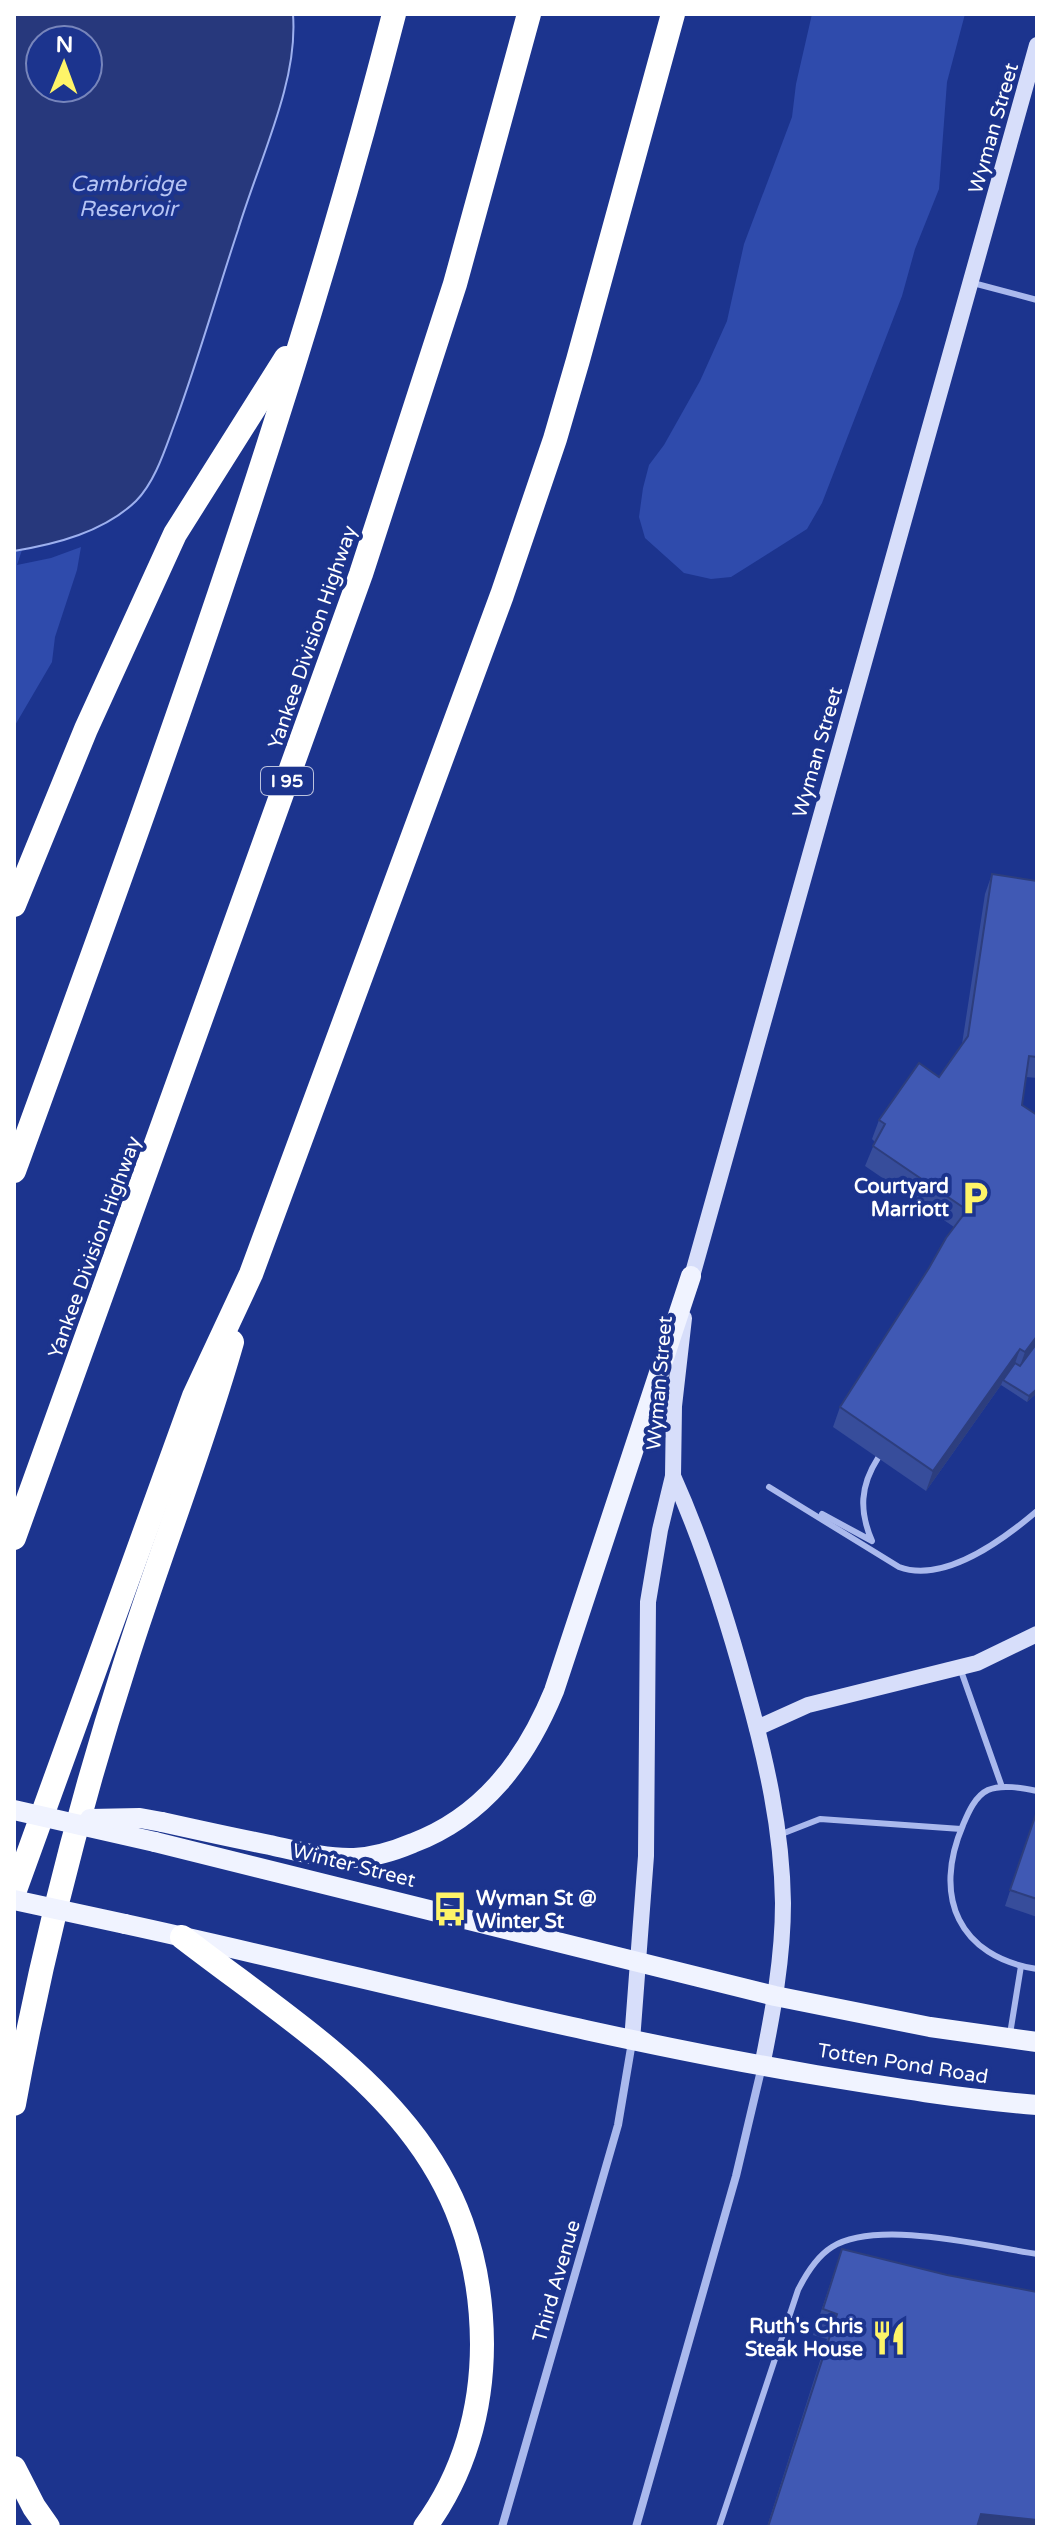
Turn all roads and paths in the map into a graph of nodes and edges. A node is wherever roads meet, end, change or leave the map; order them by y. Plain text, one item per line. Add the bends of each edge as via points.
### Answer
1 (394, 14) edge
2 (529, 14) edge
3 (673, 14) edge
4 (1037, 45) edge
5 (970, 282) junction
6 (1037, 300) edge
7 (306, 325) junction
8 (14, 905) edge
9 (14, 1171) edge
10 (251, 1274) junction
11 (691, 1276) junction
12 (878, 1458) edge
13 (673, 1476) junction
14 (1037, 1511) edge
15 (14, 1538) edge
16 (1037, 1634) edge
17 (960, 1668) junction
18 (757, 1728) junction
19 (1002, 1787) junction
20 (1037, 1791) edge
21 (14, 1810) edge
22 (961, 1829) junction
23 (159, 1832) junction
24 (779, 1835) junction
25 (14, 1893) edge
26 (14, 1900) edge
27 (182, 1937) junction
28 (639, 1961) junction
29 (1021, 1966) junction
30 (1037, 1969) edge
31 (775, 1996) junction
32 (1009, 2037) junction
33 (632, 2041) junction
34 (1037, 2042) edge
35 (762, 2066) junction
36 (14, 2104) edge
37 (1037, 2105) edge
38 (1037, 2254) edge
39 (14, 2468) edge
40 (48, 2527) edge
41 (425, 2527) edge
42 (502, 2527) edge
43 (636, 2527) edge
44 (719, 2527) edge

1 - 7 highway
2 - 15 highway, Yankee Division Highway / I 95 via 455,284 361,574
3 - 10 highway via 530,514
4 - 5 main road, Wyman Street
5 - 6 lane
5 - 11 main road, Wyman Street
7 - 8 highway via 175,534 86,729
7 - 9 highway via 144,807
10 - 25 highway via 194,1396
10 - 36 highway via 214,1407 107,1721 39,1984
11 - 13 main road, Wyman Street via 677,1366
11 - 23 main road via 554,1691 540,1727 499,1785 439,1832 374,1856 345,1858
12 - 14 lane via 866,1478 862,1501 872,1541 769,1487 911,1572 933,1571 971,1556
13 - 18 main road, Wyman Street via 715,1582
13 - 28 main road, Wyman Street via 648,1602 646,1856
16 - 17 main road
17 - 18 main road via 808,1705
17 - 19 lane
18 - 24 main road, Wyman Street
19 - 20 lane
19 - 22 lane via 980,1796
21 - 23 main road, Winter Street, bridge
22 - 24 lane via 820,1819
22 - 29 lane via 952,1881 958,1921 993,1957
23 - 28 main road, Winter Street
24 - 31 main road, Wyman Street via 783,1919
26 - 27 main road, bridge
27 - 33 main road
27 - 41 highway via 381,2095 423,2146 456,2207 480,2304 480,2379 460,2466
28 - 31 main road, Winter Street
28 - 33 main road, Wyman Street
29 - 30 lane
29 - 32 lane
31 - 32 main road, Totten Pond Road
31 - 35 main road, Wyman Street
32 - 34 main road, Totten Pond Road
33 - 35 main road
33 - 42 street, Third Avenue via 618,2125
35 - 37 main road, Totten Pond Road
35 - 43 street
38 - 44 lane via 895,2233 865,2235 830,2248 798,2290
39 - 40 highway

